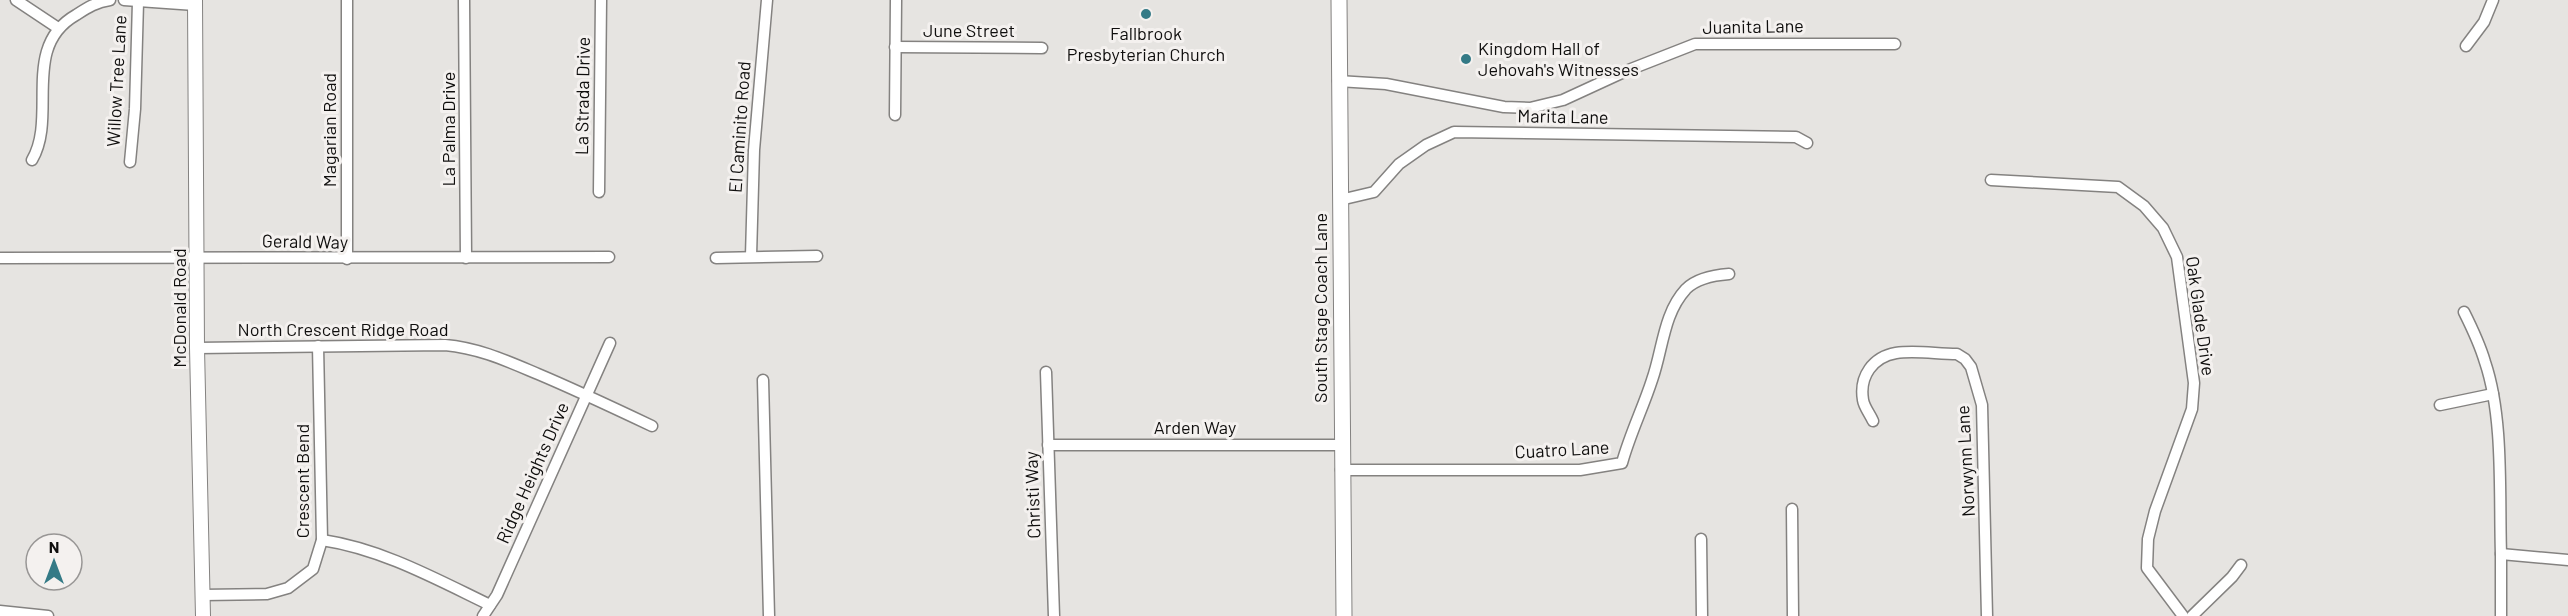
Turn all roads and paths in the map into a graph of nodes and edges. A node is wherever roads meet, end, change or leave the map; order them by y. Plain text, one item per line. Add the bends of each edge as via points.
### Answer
1 (16, 0) edge
2 (110, 0) edge
3 (124, 0) edge
4 (347, 0) edge
5 (464, 0) edge
6 (601, 0) edge
7 (767, 0) edge
8 (896, 0) edge
9 (1339, 0) edge
10 (2493, 0) edge
11 (138, 2) junction
12 (195, 2) edge
13 (58, 28) junction
14 (1895, 44) dead end
15 (2466, 46) dead end
16 (895, 47) junction
17 (1042, 48) dead end
18 (1338, 81) junction
19 (895, 115) dead end
20 (1807, 143) dead end
21 (32, 160) dead end
22 (130, 162) dead end
23 (1991, 180) dead end
24 (599, 192) dead end
25 (1340, 200) junction
26 (752, 256) junction
27 (817, 256) dead end
28 (197, 257) junction
29 (609, 257) dead end
30 (0, 258) edge
31 (466, 258) junction
32 (716, 258) dead end
33 (347, 259) junction
34 (1729, 274) dead end
35 (2464, 312) dead end
36 (610, 343) dead end
37 (318, 346) junction
38 (197, 348) junction
39 (1046, 372) dead end
40 (763, 380) dead end
41 (2493, 394) junction
42 (586, 395) junction
43 (2440, 405) dead end
44 (1873, 421) dead end
45 (652, 426) dead end
46 (1048, 445) junction
47 (1341, 445) junction
48 (1341, 470) junction
49 (1792, 509) dead end
50 (1701, 538) dead end
51 (322, 540) junction
52 (2500, 554) junction
53 (2568, 560) edge
54 (2241, 565) dead end
55 (202, 595) junction
56 (490, 605) junction
57 (0, 611) edge
58 (48, 616) edge
59 (203, 616) edge
60 (483, 616) edge
61 (769, 616) edge
62 (1054, 616) edge
63 (1344, 616) edge
64 (1702, 616) edge
65 (1793, 616) edge
66 (1987, 616) edge
67 (2183, 616) edge
68 (2192, 616) edge
69 (2501, 616) edge

1 - 13 street
2 - 13 street via 97,2
3 - 11 street
4 - 33 street, Magarian Road
5 - 31 street, La Palma Drive
6 - 24 street, La Strada Drive
7 - 26 street, El Caminito Road via 754,150
8 - 16 street
9 - 18 main road, South Stage Coach Lane
10 - 15 street via 2484,22
11 - 12 street
11 - 22 street, Willow Tree Lane
12 - 28 street, McDonald Road
13 - 21 street via 43,68 40,147
14 - 18 street, Juanita Lane via 1695,44 1563,100 1530,108 1504,107 1386,84
16 - 17 street, June Street
16 - 19 street
18 - 25 main road, South Stage Coach Lane
20 - 25 street, Marita Lane via 1796,137 1454,132 1399,164 1374,192
23 - 67 street, Oak Glade Drive via 2118,187 2145,206 2163,228 2177,257 2194,383 2192,409 2155,511 2148,539 2147,568
25 - 47 main road, South Stage Coach Lane
26 - 27 street
26 - 32 street
28 - 30 street, Gerald Way
28 - 33 street, Gerald Way
28 - 38 street, McDonald Road
29 - 31 street, Gerald Way
31 - 33 street, Gerald Way
34 - 48 street, Cuatro Lane via 1712,275 1688,287 1674,306 1652,382 1622,463 1580,470
35 - 41 street via 2486,363
36 - 42 street, Ridge Heights Drive
37 - 38 street, North Crescent Ridge Road
37 - 42 street, North Crescent Ridge Road via 466,347
37 - 51 street, Crescent Bend
38 - 55 street, McDonald Road
39 - 46 street, Christi Way
40 - 61 street
41 - 43 street
41 - 52 street
42 - 45 street, North Crescent Ridge Road
42 - 56 street, Ridge Heights Drive
44 - 66 street, Norwynn Lane via 1863,401 1863,378 1873,364 1887,355 1957,354 1971,367 1982,405
46 - 47 street, Arden Way
46 - 62 street, Christi Way
47 - 48 main road, South Stage Coach Lane
48 - 63 main road, South Stage Coach Lane
49 - 65 street
50 - 64 street
51 - 55 street, Crescent Bend via 313,569 288,588 267,594
51 - 56 street via 351,544 394,560
52 - 53 street
52 - 69 street
54 - 68 street
55 - 59 street, McDonald Road
56 - 60 street, Ridge Heights Drive
57 - 58 street

